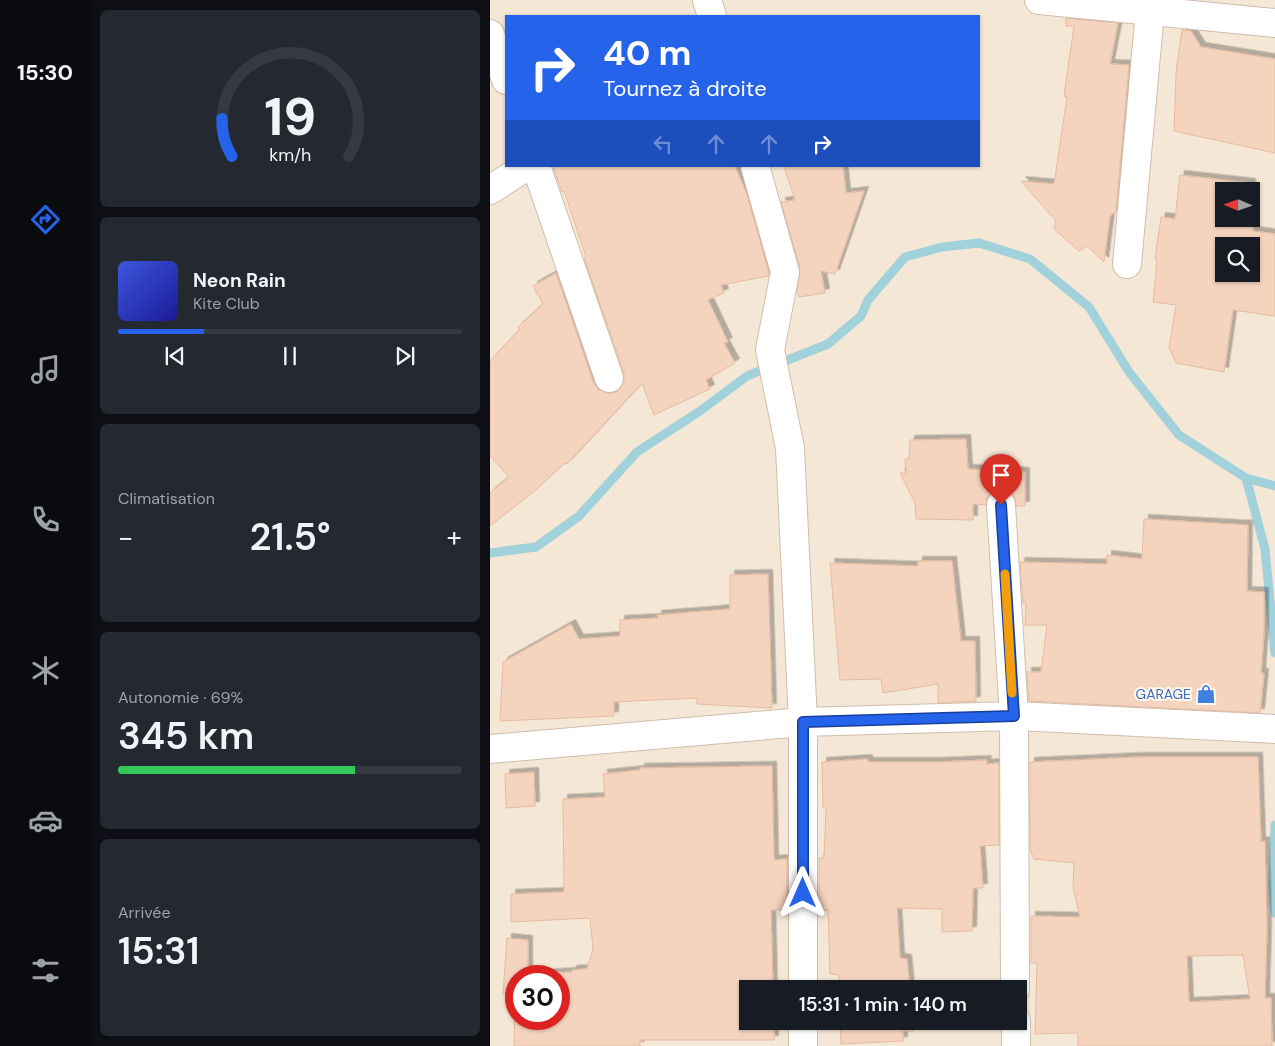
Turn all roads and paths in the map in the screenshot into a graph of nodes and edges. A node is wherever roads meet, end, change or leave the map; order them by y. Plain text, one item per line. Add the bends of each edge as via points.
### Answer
1 (707, 0) edge
2 (1039, 0) edge
3 (1150, 10) junction
4 (712, 15) edge
5 (1275, 23) edge
6 (490, 34) edge
7 (505, 77) edge
8 (525, 167) edge
9 (536, 167) edge
10 (755, 167) edge
11 (490, 190) edge
12 (1127, 264) dead end
13 (609, 378) dead end
14 (1001, 505) dead end
15 (1014, 716) junction
16 (803, 722) junction
17 (1275, 729) edge
18 (490, 749) edge
19 (803, 980) edge
20 (1016, 980) edge
21 (803, 1030) edge
22 (1016, 1030) edge
23 (803, 1046) edge
24 (1016, 1046) edge

1 - 4 street
2 - 3 street
3 - 5 street
3 - 12 street
6 - 7 street
8 - 11 street
9 - 13 street
10 - 16 street via 785,272 770,350 790,448
14 - 15 street
15 - 16 street
15 - 17 street
15 - 20 street
16 - 18 street
16 - 19 street
21 - 23 street
22 - 24 street

